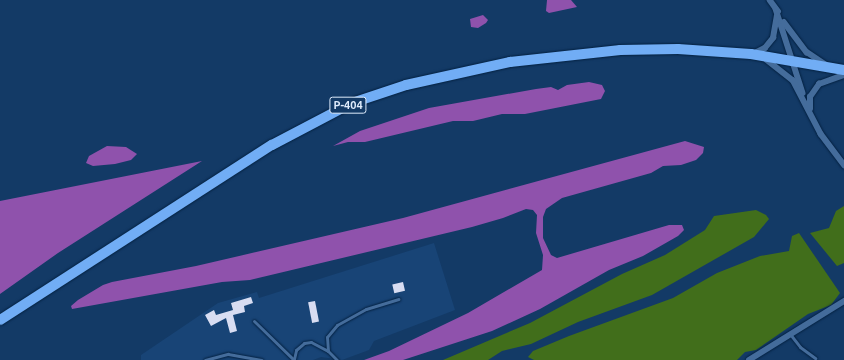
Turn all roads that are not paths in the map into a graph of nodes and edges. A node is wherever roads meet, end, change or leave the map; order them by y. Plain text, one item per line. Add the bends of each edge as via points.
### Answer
1 (770, 0) edge
2 (776, 9) junction
3 (751, 54) junction
4 (794, 60) junction
5 (831, 67) junction
6 (844, 70) edge
7 (844, 75) edge
8 (805, 102) junction
9 (812, 119) junction
10 (844, 165) edge
11 (399, 299) dead end
12 (844, 300) edge
13 (0, 320) edge
14 (254, 321) dead end
15 (790, 334) junction
16 (328, 351) junction
17 (815, 358) dead end
18 (294, 359) edge
19 (205, 360) edge
20 (261, 360) edge
21 (337, 360) edge
22 (749, 360) edge

1 - 2 street
2 - 3 street via 776,31 773,38 764,48
2 - 4 street
2 - 5 street via 797,40 817,59
3 - 4 highway, Р-404
3 - 8 street via 783,70 793,80
3 - 13 highway, Р-404 via 678,49 558,54 465,71 377,94 352,103 272,145
4 - 5 highway, Р-404
4 - 8 street
5 - 6 highway, Р-404
7 - 9 street via 827,80 813,90 809,104
8 - 9 street
9 - 10 street via 828,146
11 - 16 lane via 366,309 337,325 327,337
12 - 15 street
14 - 18 lane
15 - 17 lane via 800,347
15 - 22 street
16 - 18 lane via 315,343 304,343 296,350
16 - 21 lane
19 - 20 lane via 228,354

